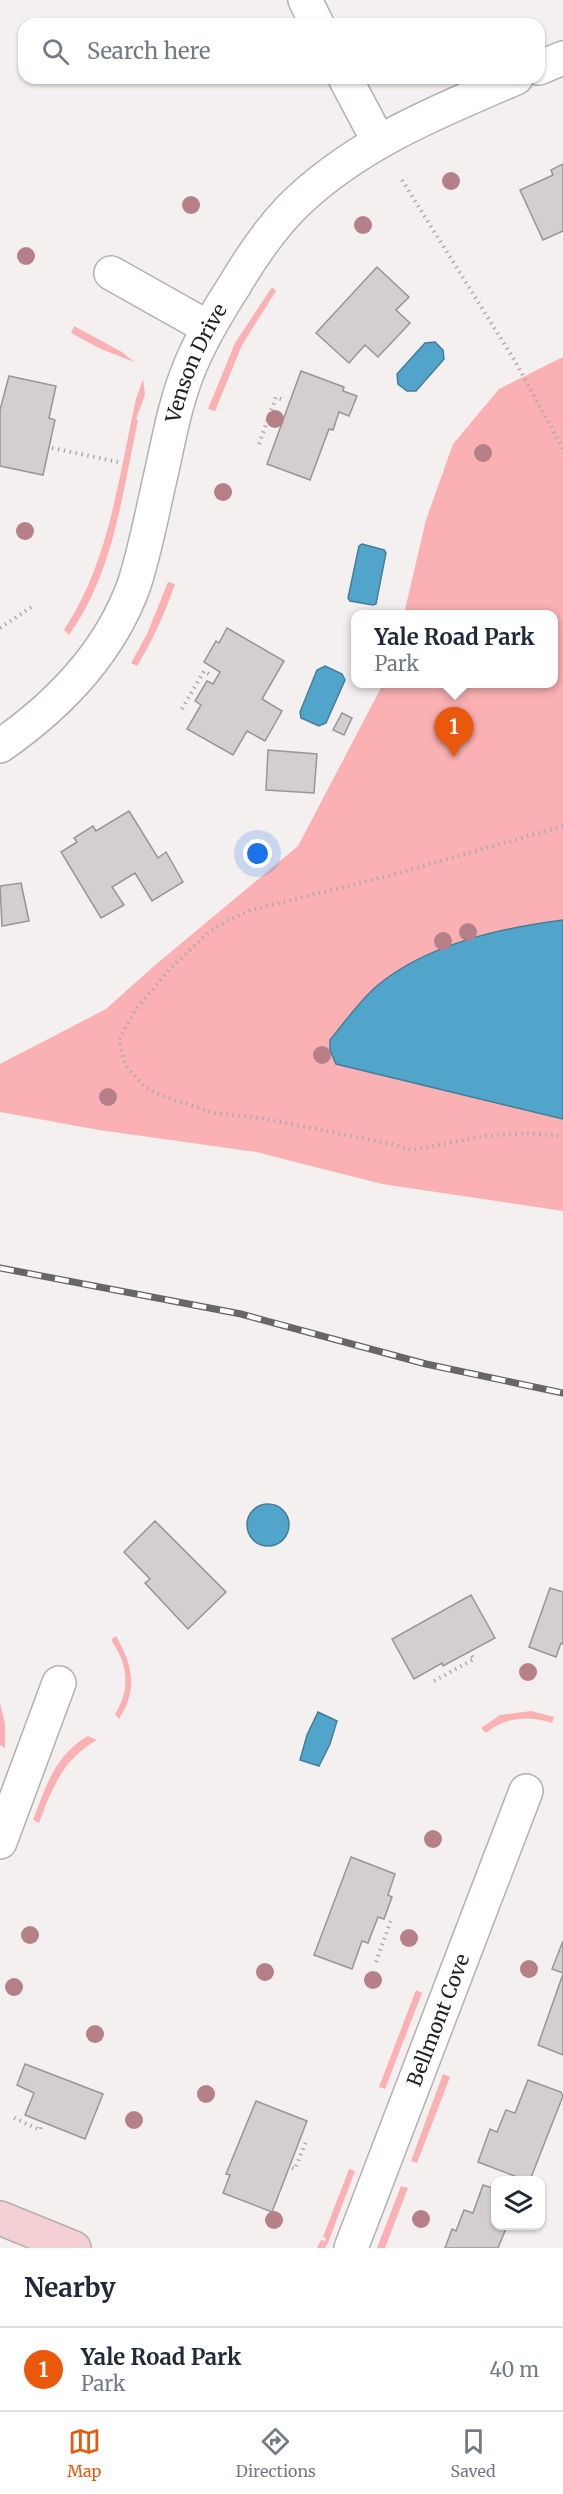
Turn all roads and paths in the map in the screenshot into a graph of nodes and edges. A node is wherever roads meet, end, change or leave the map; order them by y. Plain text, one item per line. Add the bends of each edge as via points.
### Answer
1 (305, 0) edge
2 (314, 18) edge
3 (563, 58) edge
4 (545, 66) edge
5 (348, 84) edge
6 (502, 84) edge
7 (379, 142) junction
8 (402, 180) dead end
9 (111, 273) dead end
10 (207, 327) junction
11 (283, 400) dead end
12 (259, 444) dead end
13 (52, 448) dead end
14 (563, 448) edge
15 (118, 462) dead end
16 (33, 606) dead end
17 (0, 628) edge
18 (212, 676) dead end
19 (182, 709) dead end
20 (0, 746) edge
21 (563, 826) edge
22 (563, 1136) edge
23 (471, 1655) dead end
24 (434, 1681) dead end
25 (59, 1683) dead end
26 (526, 1791) dead end
27 (0, 1842) edge
28 (391, 1920) dead end
29 (376, 1962) dead end
30 (14, 2118) dead end
31 (41, 2126) dead end
32 (307, 2139) dead end
33 (292, 2168) dead end
34 (0, 2218) edge
35 (74, 2248) edge
36 (351, 2248) edge

1 - 2 street
3 - 4 street
5 - 7 street
6 - 7 street, Venson Drive
7 - 10 street, Venson Drive via 336,170 290,209 253,255
8 - 14 path via 509,351
9 - 10 street
10 - 20 street, Venson Drive via 174,417 139,567 116,623 77,681 51,708
11 - 12 path via 276,397
13 - 15 path
16 - 17 path
18 - 19 path via 204,671
21 - 22 path via 251,910 227,921 209,932 169,970 136,1009 119,1040 125,1065 144,1086 214,1113 266,1119 413,1150 483,1136 526,1132
23 - 24 path via 474,1659
25 - 27 street
26 - 36 street, Bellmont Cove
28 - 29 path
30 - 31 path via 40,2130
32 - 33 path via 295,2169
34 - 35 street

